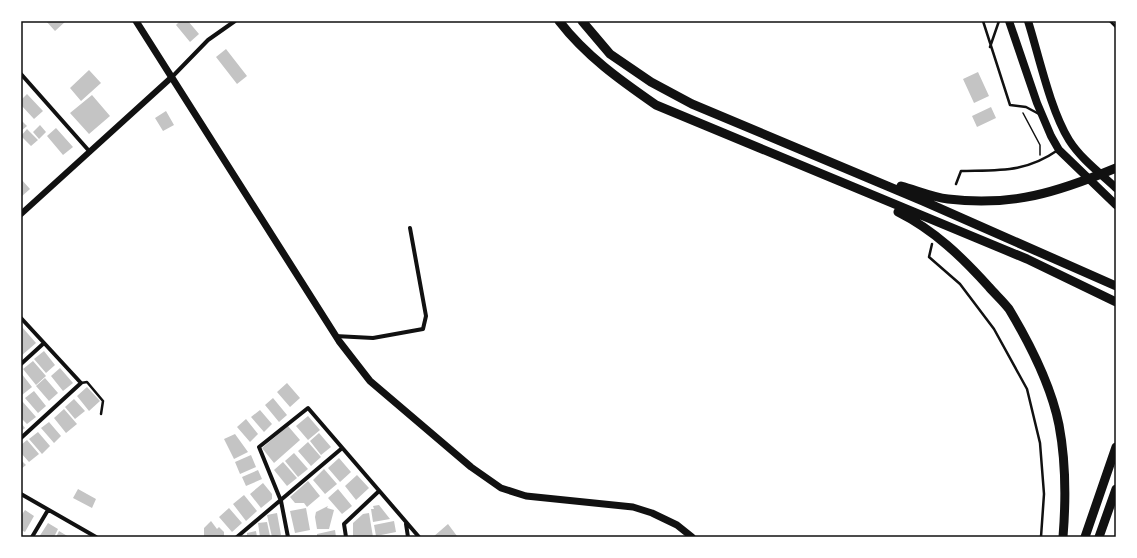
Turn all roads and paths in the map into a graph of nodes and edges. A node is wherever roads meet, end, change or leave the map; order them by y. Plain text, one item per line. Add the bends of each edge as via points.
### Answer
1 (136, 21) edge
2 (235, 21) edge
3 (559, 21) edge
4 (582, 21) edge
5 (983, 21) edge
6 (999, 21) edge
7 (1009, 21) edge
8 (1028, 21) edge
9 (1110, 21) edge
10 (1116, 26) edge
11 (990, 47) junction
12 (21, 74) edge
13 (172, 77) junction
14 (1019, 106) junction
15 (1042, 115) junction
16 (1059, 150) junction
17 (90, 152) junction
18 (1040, 162) junction
19 (1116, 168) edge
20 (868, 178) junction
21 (842, 183) junction
22 (956, 184) dead end
23 (1116, 188) edge
24 (1116, 206) edge
25 (21, 214) edge
26 (410, 228) dead end
27 (932, 244) dead end
28 (1116, 286) edge
29 (1116, 302) edge
30 (21, 318) edge
31 (335, 336) junction
32 (44, 343) junction
33 (21, 364) edge
34 (81, 383) junction
35 (101, 414) dead end
36 (21, 438) edge
37 (1116, 447) edge
38 (342, 449) junction
39 (1116, 489) edge
40 (378, 492) junction
41 (21, 494) edge
42 (280, 501) junction
43 (48, 510) junction
44 (406, 524) junction
45 (32, 537) edge
46 (96, 537) edge
47 (236, 537) edge
48 (288, 537) edge
49 (346, 537) edge
50 (408, 537) edge
51 (419, 537) edge
52 (692, 537) edge
53 (1041, 537) edge
54 (1063, 537) edge
55 (1085, 537) edge
56 (1099, 537) edge

1 - 13 main road
2 - 13 street via 208,40
3 - 21 highway via 585,51 613,75 656,105
4 - 20 highway via 610,54 651,82 692,104
5 - 11 lane
6 - 11 lane
7 - 15 main road
8 - 23 main road via 1053,103 1069,140 1085,160
9 - 10 lane
11 - 14 lane via 1010,105
12 - 17 street
13 - 17 street
13 - 31 main road
14 - 15 lane
14 - 18 path via 1040,145
15 - 16 main road
16 - 18 lane
16 - 24 main road
17 - 25 street
18 - 22 lane via 1017,169 961,171
19 - 20 highway via 1045,194 1016,200 975,201 946,198
20 - 28 highway
21 - 29 highway via 1027,259
21 - 54 highway via 920,223 951,248 1008,308 1047,384 1059,425 1066,508
26 - 31 street via 426,316 423,328 373,338
27 - 53 lane via 929,257 960,284 994,329 1027,389 1040,443 1044,494
30 - 32 street
31 - 52 main road via 370,381 470,467 501,488 526,496 633,507 677,525
32 - 33 street
32 - 34 street
34 - 35 lane via 87,382 103,401
34 - 36 street
37 - 55 highway
38 - 40 street
38 - 42 street
38 - 42 street via 308,408 259,447
39 - 56 highway
40 - 44 street
40 - 49 street via 344,524
41 - 43 street
42 - 47 street
42 - 48 street
43 - 45 street
43 - 46 street
44 - 50 street
44 - 51 street

